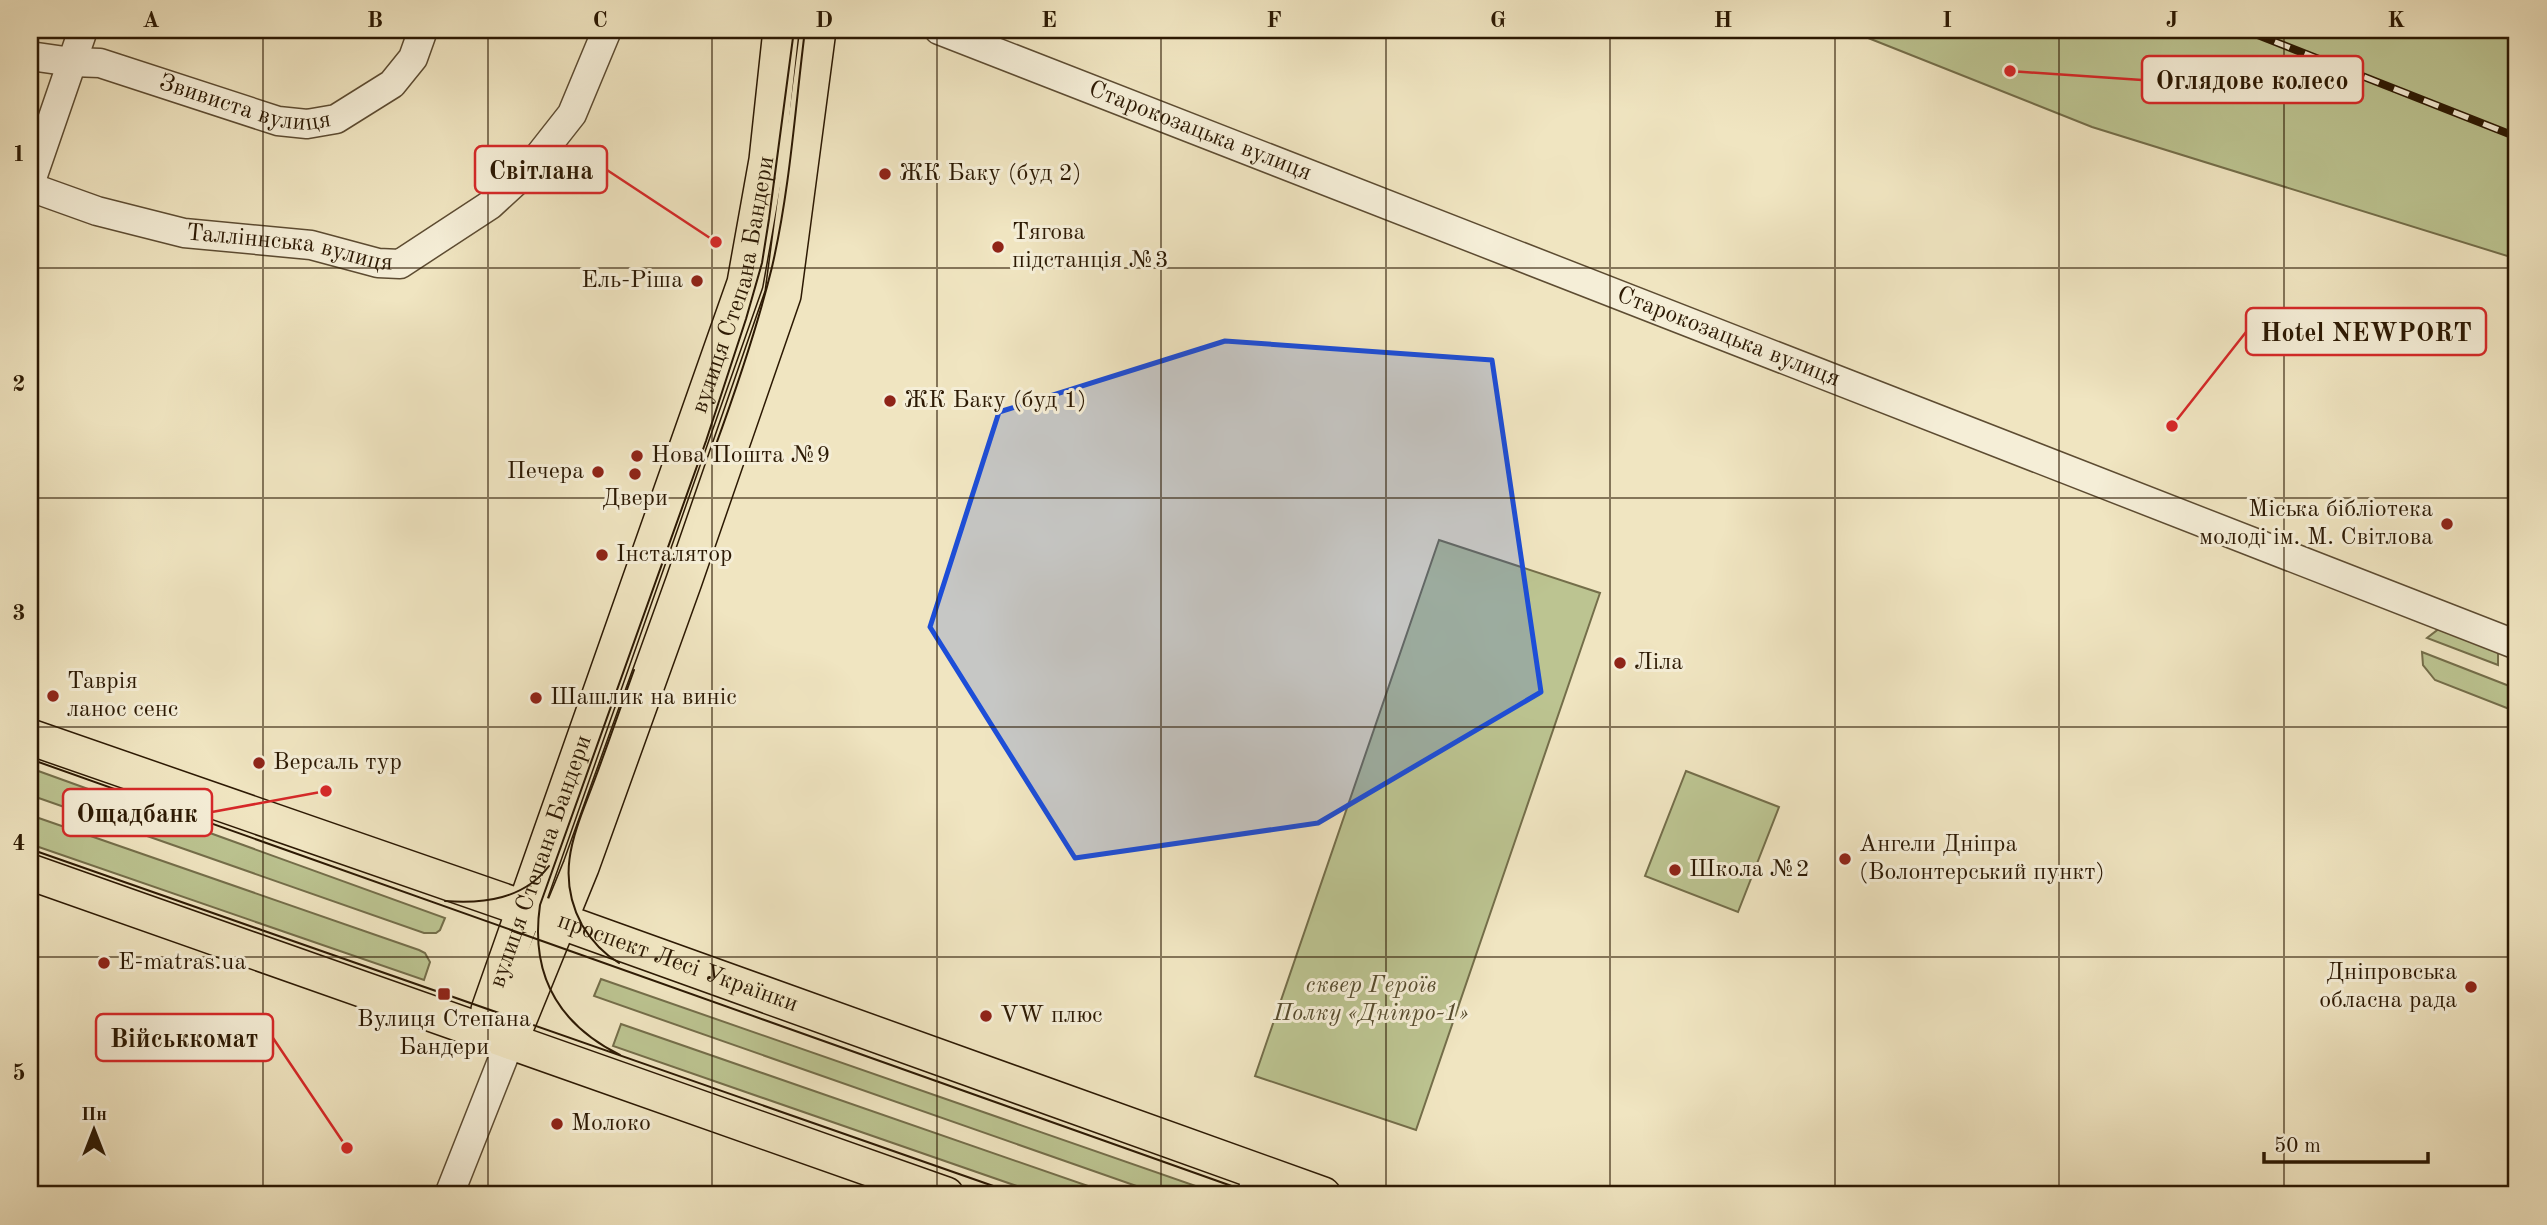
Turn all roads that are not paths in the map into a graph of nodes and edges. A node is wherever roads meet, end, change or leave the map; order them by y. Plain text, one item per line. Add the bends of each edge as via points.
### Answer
1 (83, 30) edge
2 (423, 30) edge
3 (607, 30) edge
4 (781, 30) edge
5 (818, 30) edge
6 (939, 30) edge
7 (30, 56) edge
8 (72, 62) junction
9 (30, 186) edge
10 (2517, 645) edge
11 (30, 737) edge
12 (544, 852) junction
13 (581, 867) junction
14 (30, 872) edge
15 (462, 887) junction
16 (524, 908) junction
17 (560, 921) junction
18 (641, 950) junction
19 (510, 1041) junction
20 (1255, 1184) edge
21 (449, 1195) edge
22 (946, 1195) edge
23 (1323, 1195) edge

1 - 8 street
2 - 8 street, Звивиста вулиця via 412,58 393,83 336,119 307,124 278,121 100,63
3 - 9 street, Талліннська вулиця via 572,114 528,170 490,205 400,264 378,263 311,245 184,233 97,211
4 - 12 main road, вулиця Степана Бандери via 767,160 745,283
5 - 13 main road, вулиця Степана Бандери via 783,295
6 - 10 street, Старокозацька вулиця
7 - 8 street, Звивиста вулиця
8 - 9 street
11 - 15 main road, проспект Лесі Українки
12 - 15 main road via 513,881 479,889
12 - 16 main road, вулиця Степана Бандери
13 - 17 main road, вулиця Степана Бандери
13 - 18 main road via 586,899 601,924
14 - 19 main road
15 - 16 main road, проспект Лесі Українки
16 - 17 main road, проспект Лесі Українки
16 - 19 main road, вулиця Степана Бандери via 489,1010 490,1021
17 - 18 main road, проспект Лесі Українки
17 - 19 main road, вулиця Степана Бандери
18 - 20 main road, проспект Лесі Українки
19 - 21 street, вулиця Степана Бандери
19 - 22 main road
20 - 23 main road, проспект Лесі Українки

